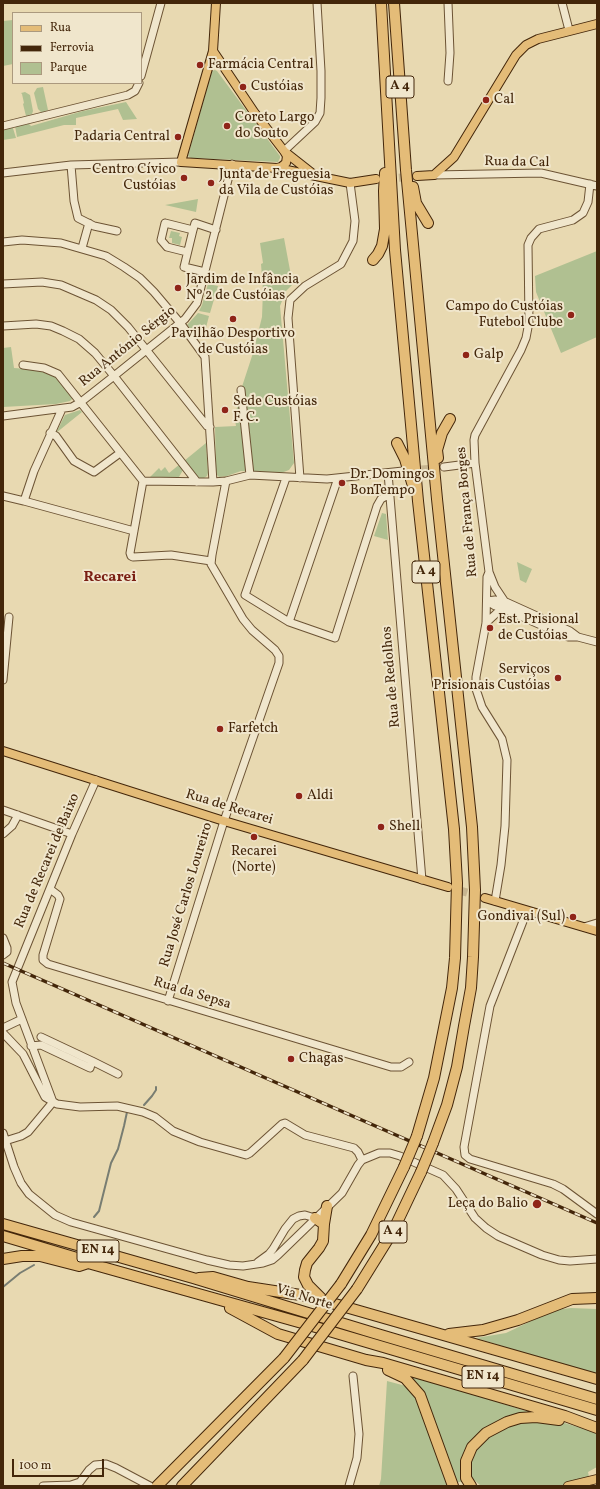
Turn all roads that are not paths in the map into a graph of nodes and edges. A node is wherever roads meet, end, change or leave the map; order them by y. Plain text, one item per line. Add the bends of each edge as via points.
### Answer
1 (161, 3) edge
2 (216, 3) edge
3 (317, 3) edge
4 (381, 3) edge
5 (394, 3) edge
6 (448, 3) edge
7 (562, 3) edge
8 (597, 24) edge
9 (568, 30) junction
10 (213, 51) junction
11 (219, 62) junction
12 (209, 65) junction
13 (142, 72) edge
14 (448, 81) dead end
15 (138, 84) edge
16 (3, 126) edge
17 (388, 134) junction
18 (284, 151) junction
19 (181, 162) junction
20 (232, 164) junction
21 (71, 165) junction
22 (277, 168) junction
23 (406, 170) junction
24 (3, 173) edge
25 (314, 175) junction
26 (434, 175) junction
27 (417, 176) tunnel mouth
28 (376, 180) dead end
29 (350, 183) junction
30 (593, 185) edge
31 (89, 223) junction
32 (428, 223) dead end
33 (193, 230) junction
34 (216, 230) junction
35 (117, 231) dead end
36 (3, 242) edge
37 (82, 248) junction
38 (187, 252) junction
39 (373, 260) dead end
40 (205, 272) junction
41 (3, 284) edge
42 (181, 324) junction
43 (3, 326) edge
44 (147, 350) junction
45 (23, 365) dead end
46 (114, 376) junction
47 (241, 390) dead end
48 (81, 402) junction
49 (62, 409) junction
50 (3, 416) edge
51 (450, 419) dead end
52 (210, 427) junction
53 (50, 433) junction
54 (397, 444) dead end
55 (120, 453) junction
56 (475, 463) junction
57 (444, 467) tunnel mouth
58 (403, 471) tunnel mouth
59 (388, 473) junction
60 (250, 475) junction
61 (286, 478) junction
62 (300, 478) junction
63 (338, 478) junction
64 (143, 481) junction
65 (226, 481) junction
66 (197, 482) junction
67 (213, 482) junction
68 (390, 494) junction
69 (3, 496) edge
70 (437, 500) junction
71 (24, 501) junction
72 (418, 501) junction
73 (134, 531) junction
74 (211, 561) junction
75 (489, 572) junction
76 (487, 601) junction
77 (504, 605) junction
78 (9, 617) dead end
79 (289, 622) junction
80 (486, 623) junction
81 (597, 642) edge
82 (3, 680) edge
83 (3, 751) edge
84 (96, 780) junction
85 (3, 810) edge
86 (18, 815) junction
87 (224, 821) junction
88 (3, 834) edge
89 (72, 834) junction
90 (422, 880) junction
91 (448, 887) tunnel mouth
92 (50, 889) junction
93 (485, 898) tunnel mouth
94 (495, 901) junction
95 (527, 910) junction
96 (597, 923) edge
97 (583, 927) junction
98 (597, 932) edge
99 (3, 938) edge
100 (3, 955) edge
101 (168, 1001) junction
102 (22, 1019) junction
103 (3, 1028) edge
104 (3, 1033) edge
105 (41, 1037) dead end
106 (31, 1046) junction
107 (61, 1050) junction
108 (409, 1062) dead end
109 (118, 1074) dead end
110 (52, 1102) junction
111 (3, 1133) edge
112 (5, 1141) junction
113 (362, 1160) junction
114 (327, 1206) junction
115 (597, 1214) edge
116 (305, 1215) junction
117 (320, 1221) junction
118 (3, 1224) edge
119 (3, 1236) edge
120 (3, 1259) edge
121 (597, 1259) edge
122 (88, 1263) junction
123 (252, 1264) junction
124 (193, 1278) junction
125 (597, 1298) edge
126 (215, 1300) junction
127 (324, 1300) junction
128 (445, 1334) junction
129 (366, 1360) junction
130 (353, 1376) dead end
131 (597, 1379) edge
132 (597, 1399) edge
133 (597, 1410) edge
134 (595, 1427) edge
135 (597, 1474) edge
136 (597, 1479) edge
137 (571, 1485) edge
138 (43, 1486) edge
139 (150, 1486) edge
140 (157, 1486) edge
141 (182, 1486) edge
142 (349, 1486) edge
143 (453, 1486) edge
144 (471, 1486) edge

1 - 13 street
2 - 10 main road
3 - 18 street via 322,98 320,113 315,122
4 - 17 highway, A 4
5 - 23 highway, A 4
6 - 14 street
7 - 9 street
8 - 9 main road
9 - 26 main road via 526,44 516,55 454,157
10 - 11 main road
10 - 12 main road
11 - 12 main road via 215,61
11 - 18 main road
12 - 19 main road
15 - 16 street via 135,91 128,95
17 - 39 highway via 384,191 385,229 382,246
17 - 72 highway, A 4 via 395,250
18 - 22 main road via 287,156 286,162
18 - 25 main road
19 - 20 main road
19 - 21 street
20 - 22 main road
20 - 34 street, Rua António Sérgio
21 - 24 street
21 - 31 street via 78,218
22 - 25 main road
23 - 32 highway via 416,202
23 - 70 highway, A 4
25 - 29 main road
26 - 27 main road
26 - 30 street, Rua da Cal via 541,173
28 - 29 main road
29 - 62 street via 355,221 350,247 341,264 305,286 290,300 288,318
30 - 56 street, Rua de França Borges via 583,213 573,220 539,229 528,245 529,322 526,338 475,435
31 - 35 street
31 - 37 street
33 - 34 street via 195,223
33 - 38 street
33 - 38 street via 165,223 161,240 167,247
34 - 40 street, Rua António Sérgio
36 - 37 street via 61,242
37 - 42 street via 106,256 140,278
38 - 40 street via 184,267
40 - 42 street, Rua António Sérgio via 197,303
41 - 44 street via 35,282 61,285 96,300 111,310
42 - 44 street, Rua António Sérgio
42 - 52 street via 205,356
43 - 46 street via 36,324 63,331 95,353
44 - 46 street, Rua António Sérgio
44 - 52 street
45 - 48 street via 44,368 58,374
46 - 48 street, Rua António Sérgio
46 - 66 street
47 - 60 street
48 - 49 street, Rua António Sérgio
48 - 55 street
49 - 50 street, Rua António Sérgio
49 - 53 street
51 - 70 highway via 437,450 440,477
52 - 67 street
53 - 55 street via 56,436 74,461 94,472
53 - 71 street
54 - 72 highway
55 - 64 street
56 - 57 street
56 - 75 street, Rua de França Borges
58 - 59 street
59 - 63 street
59 - 68 street, Rua de Redolhos
60 - 61 street
60 - 65 street
61 - 62 street
61 - 79 street via 245,596
62 - 63 street
63 - 79 street
64 - 66 street
64 - 73 street
65 - 67 street
65 - 74 street
66 - 67 street
68 - 79 street via 381,499 377,506 335,638
68 - 90 street, Rua de Redolhos
69 - 71 street
70 - 141 highway, A 4, bridge via 472,827 475,890 470,988 457,1068 421,1172 393,1231 357,1289 303,1360
71 - 73 street
72 - 140 highway, A 4, bridge via 454,829 457,883 452,988 434,1078 417,1136 404,1167 371,1235 341,1284 284,1358
73 - 74 street via 131,556 163,555
74 - 87 street, Rua José Carlos Loureiro via 238,610 249,626 275,650 279,663
75 - 76 street, Rua de França Borges
75 - 77 street
76 - 77 street via 495,600
76 - 80 street, Rua de França Borges
77 - 80 street
77 - 81 street via 568,637
78 - 82 street
80 - 94 street, Rua de França Borges via 476,689 482,707 502,738 507,760 505,826
83 - 84 main road, Rua de Recarei
84 - 87 main road, Rua de Recarei
84 - 89 street, Rua de Recarei de Baixo
85 - 86 street
86 - 88 street via 12,826
86 - 89 street
87 - 90 main road, Rua de Recarei
87 - 101 street, Rua José Carlos Loureiro
89 - 92 street, Rua de Recarei de Baixo
90 - 91 main road, Rua de Recarei
92 - 101 street, Rua da Sepsa via 60,899 43,960 48,964
92 - 102 street, Rua de Recarei de Baixo via 13,978 12,987
93 - 94 main road
94 - 95 main road
95 - 97 main road
95 - 115 street via 490,1006 464,1147 465,1155 470,1159 553,1184
96 - 97 street
97 - 98 main road
99 - 100 street via 7,948
101 - 108 street, Rua da Sepsa via 391,1067 401,1067
102 - 103 street
102 - 106 street, Rua de Recarei de Baixo
104 - 110 street via 23,1054 45,1097
105 - 107 street
106 - 107 street via 41,1045
106 - 110 street, Rua de Recarei de Baixo
107 - 109 street via 90,1068 92,1061
110 - 112 street via 28,1132
110 - 113 street via 80,1107 125,1107 155,1117 173,1131 200,1142 246,1155 285,1123 304,1135 354,1148
111 - 112 street
112 - 123 street via 21,1183 29,1194 55,1215 71,1222 207,1260 229,1265
113 - 114 street via 342,1193
113 - 121 street via 379,1152 390,1153 438,1171 448,1179 475,1218 498,1236 548,1258 570,1261
114 - 116 street
114 - 117 highway
116 - 117 street
116 - 123 street via 293,1219 269,1254
117 - 123 street via 312,1223 272,1260
117 - 127 highway via 323,1241 307,1263 304,1277 308,1285
118 - 124 highway, Via Norte / EN 14
119 - 122 highway, Via Norte / EN 14
120 - 122 highway via 40,1256 79,1266
122 - 126 highway, Via Norte / EN 14
124 - 127 highway via 213,1277 248,1287
124 - 132 highway, Via Norte / EN 14
125 - 128 highway via 572,1299 518,1320 483,1330
126 - 129 highway via 278,1334
126 - 133 highway, Via Norte / EN 14
127 - 128 highway
128 - 131 highway
129 - 134 highway via 565,1416
129 - 143 highway via 405,1378 420,1395
130 - 142 street via 359,1434 357,1458
134 - 144 highway via 536,1417 520,1418 498,1426 472,1447 466,1461 465,1473
135 - 137 main road
136 - 137 main road
138 - 139 street via 76,1484 95,1464 106,1464

